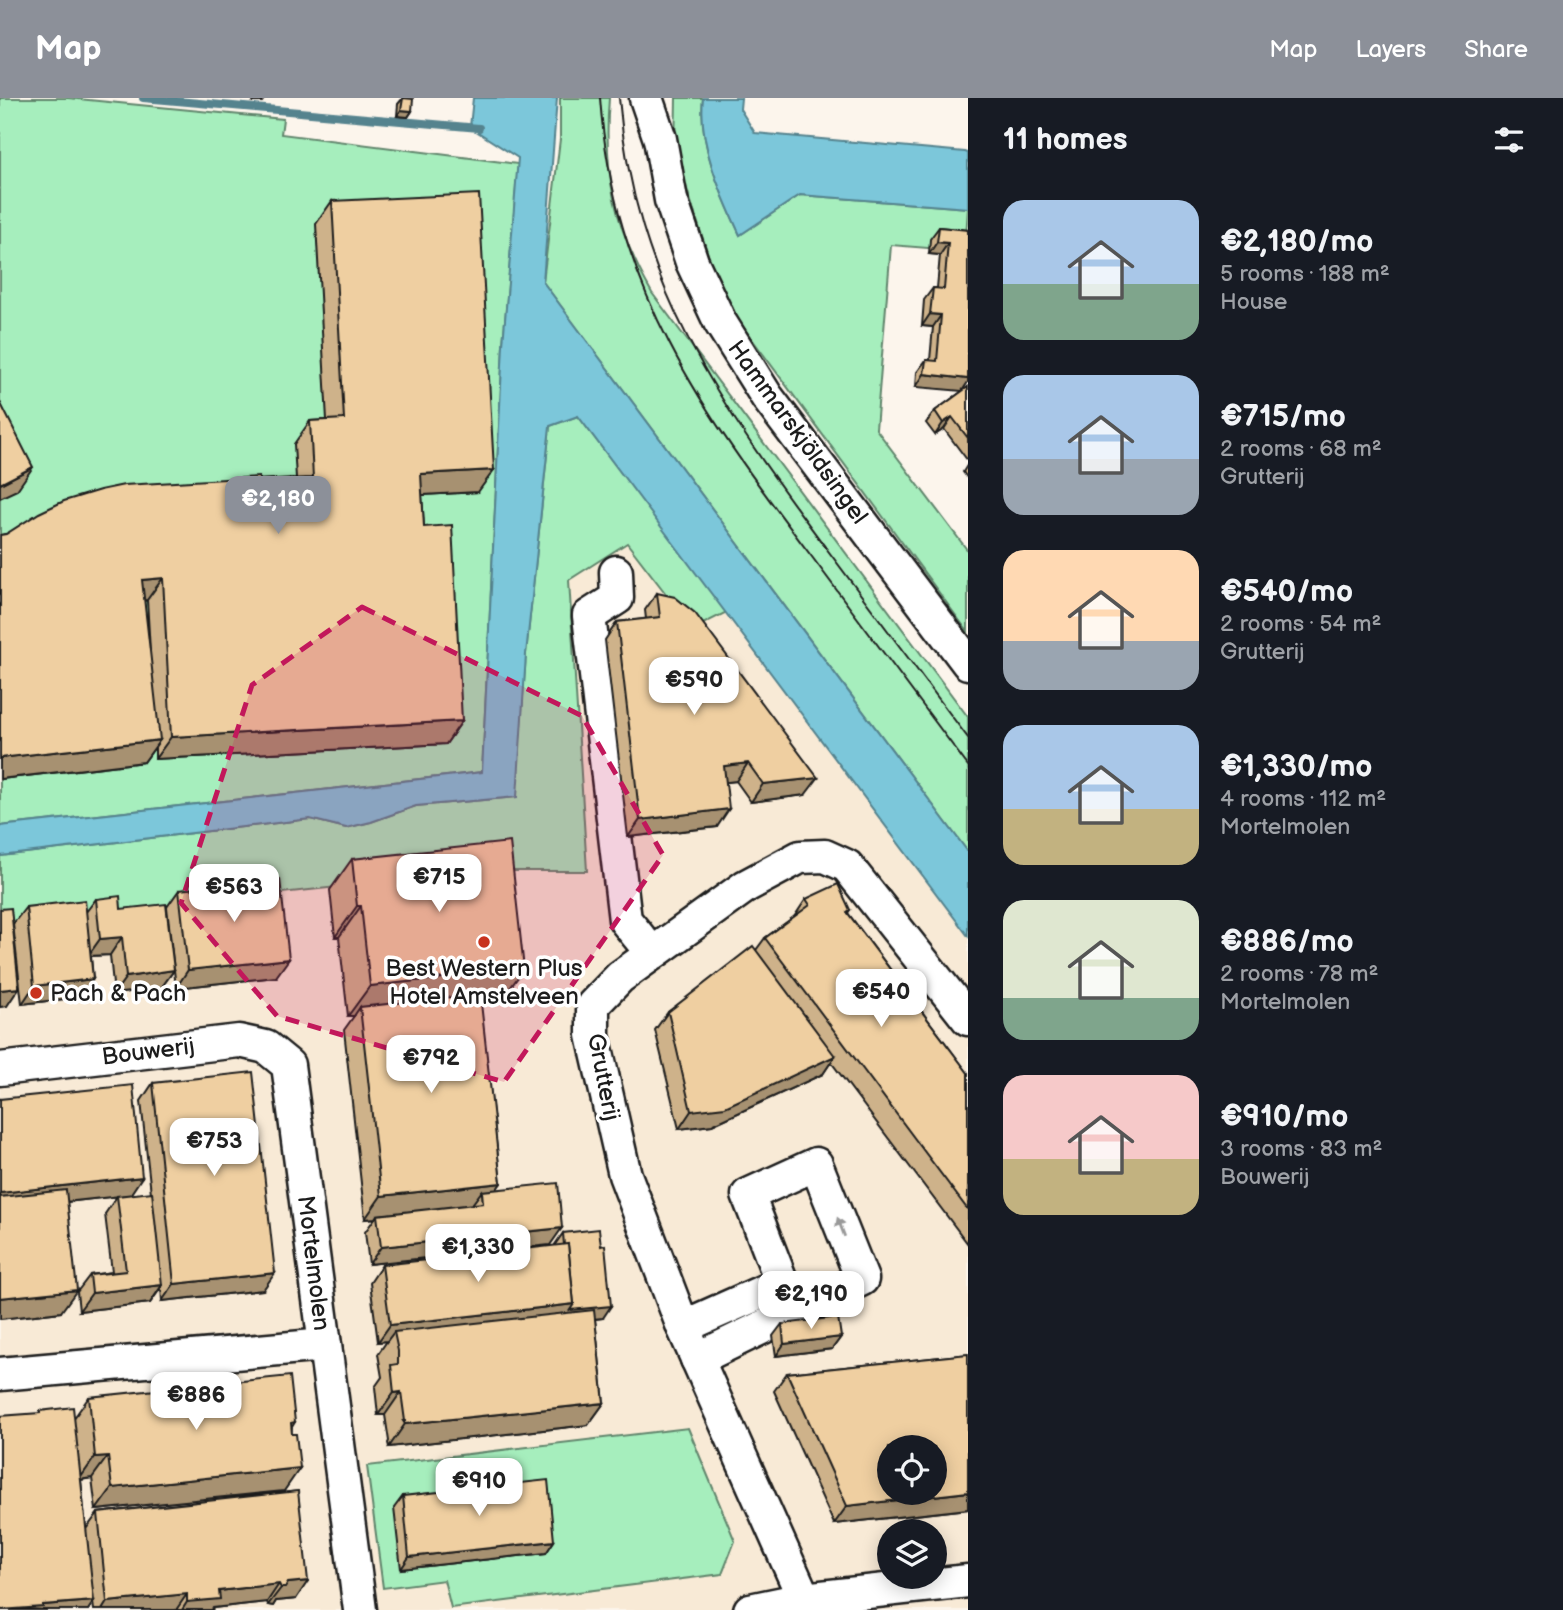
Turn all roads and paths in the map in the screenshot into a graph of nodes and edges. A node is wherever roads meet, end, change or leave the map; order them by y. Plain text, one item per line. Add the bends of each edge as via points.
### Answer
1 (646, 98) edge
2 (665, 98) edge
3 (660, 139) junction
4 (616, 572) dead end
5 (968, 663) edge
6 (653, 954) junction
7 (968, 1019) edge
8 (289, 1065) joint
9 (0, 1069) edge
10 (683, 1327) junction
11 (325, 1345) junction
12 (697, 1359) junction
13 (0, 1374) edge
14 (968, 1581) edge
15 (806, 1604) edge
16 (360, 1610) edge
17 (750, 1610) edge

1 - 3 street, Hammarskjöldsingel
2 - 3 street, Hammarskjöldsingel
3 - 5 street, Hammarskjöldsingel via 671,200 692,262 720,322 767,397
4 - 6 street via 617,598 589,616 625,920
6 - 7 street, Grutterij via 746,886 800,857 825,856 847,866
6 - 10 street, Grutterij via 620,977 593,1005 593,1035 625,1175
8 - 9 street, Bouwerij via 266,1047 239,1041
8 - 11 street, Mortelmolen
10 - 12 street, Grutterij
12 -> 10 street via 862,1279 816,1164 748,1195 782,1283
11 - 13 street, Mortelmolen
11 - 16 street
12 - 15 street, Grutterij
14 - 15 street
15 - 17 street

